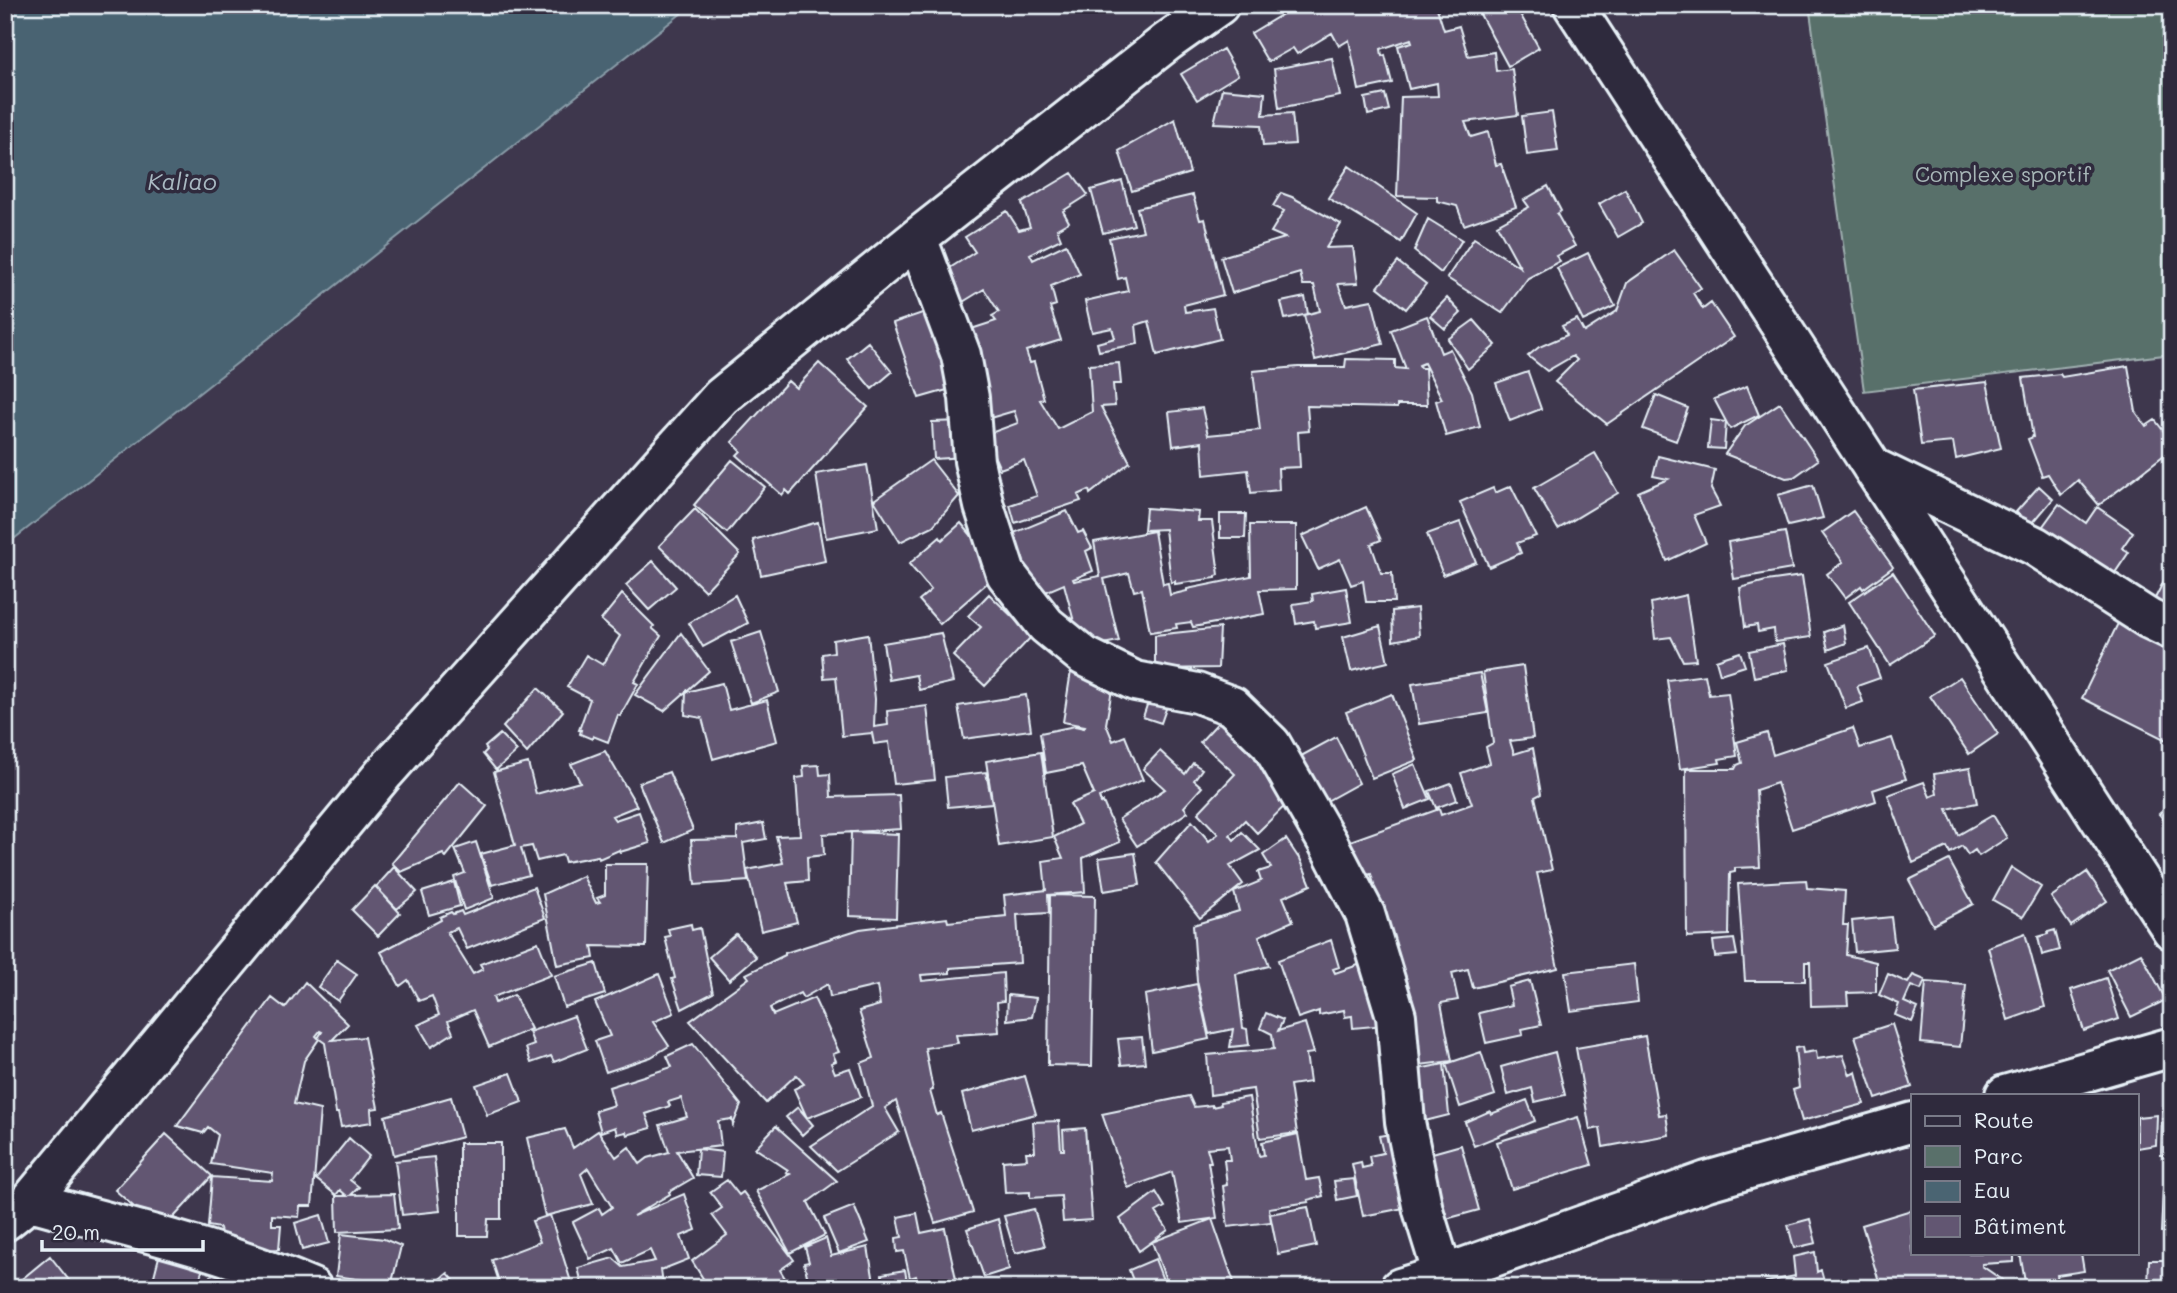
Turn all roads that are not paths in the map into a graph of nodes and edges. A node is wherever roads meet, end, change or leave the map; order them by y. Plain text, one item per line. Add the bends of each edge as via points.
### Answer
1 (1219, 5) edge
2 (1573, 5) edge
3 (916, 238) junction
4 (1872, 467) junction
5 (2172, 631) edge
6 (2172, 930) edge
7 (2172, 1047) edge
8 (2008, 1094) edge
9 (1911, 1123) edge
10 (18, 1211) edge
11 (1443, 1281) edge
12 (312, 1288) edge
13 (1400, 1288) edge

1 - 3 street
2 - 4 street
3 - 10 street via 721,397 384,772
3 - 11 street via 961,355 970,398 974,461 1006,574 1046,625 1084,656 1135,681 1197,693 1232,706 1271,744 1365,914 1396,1016 1405,1122
4 - 5 street via 2035,546
4 - 6 street
7 - 8 street
9 - 11 street via 1707,1181
10 - 12 street via 150,1234
11 - 13 street

